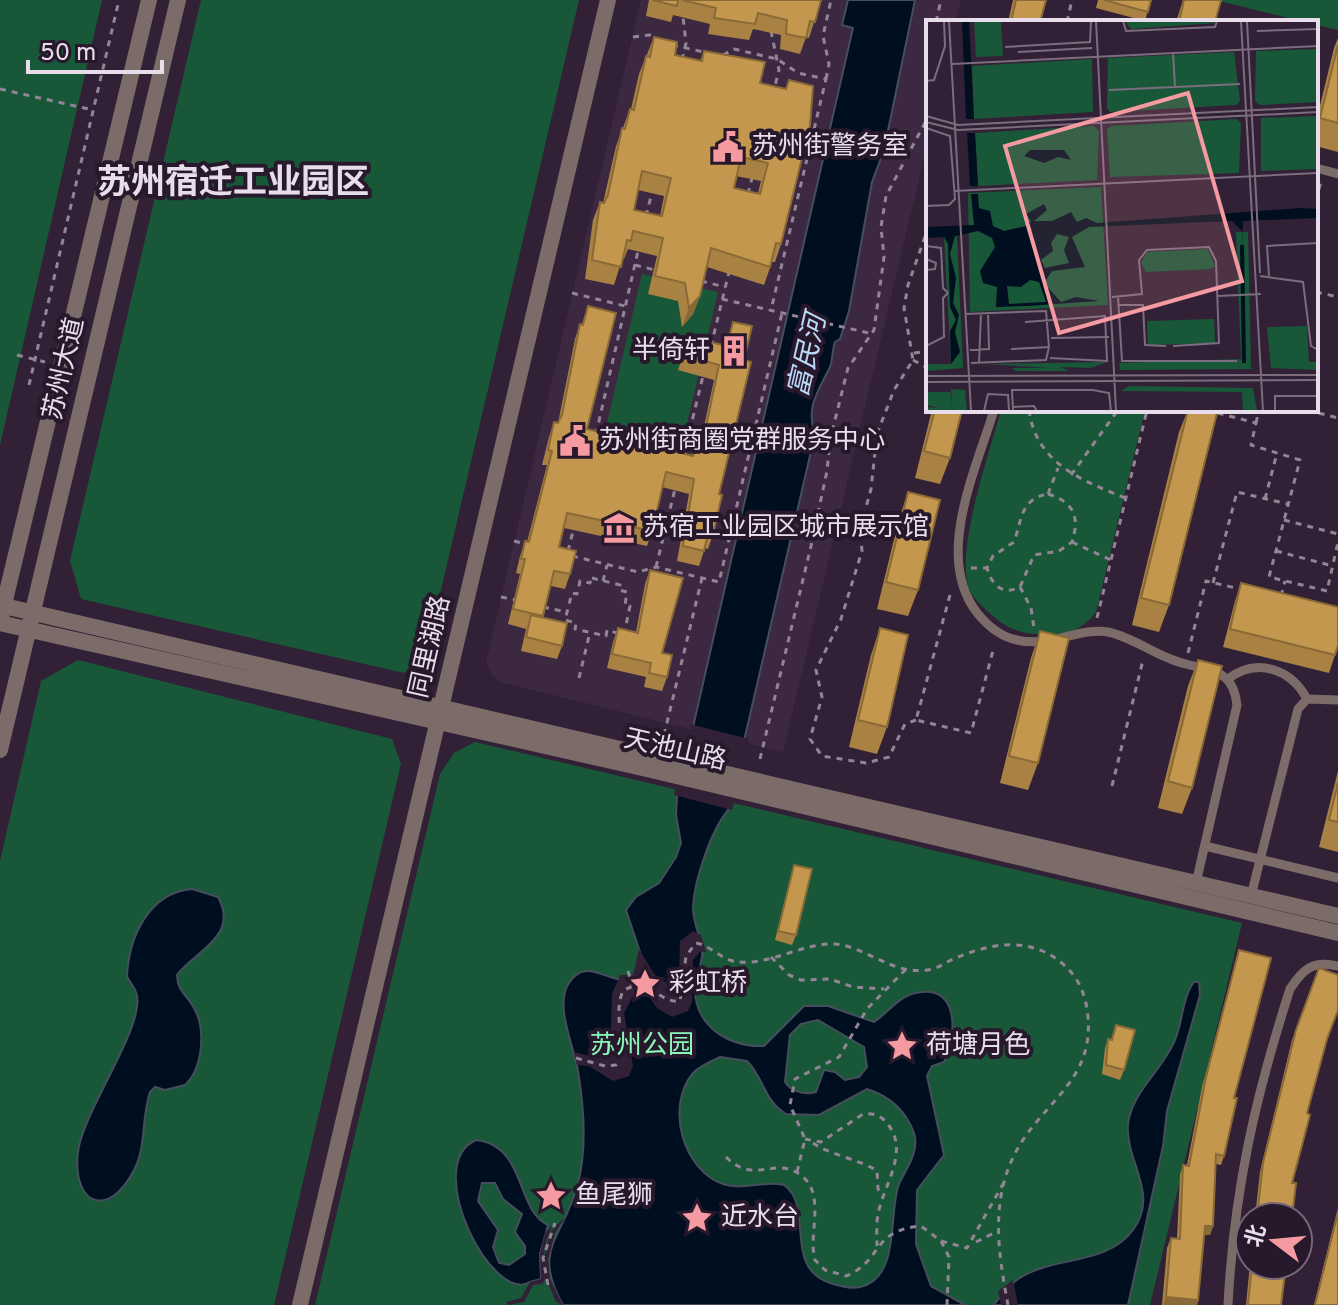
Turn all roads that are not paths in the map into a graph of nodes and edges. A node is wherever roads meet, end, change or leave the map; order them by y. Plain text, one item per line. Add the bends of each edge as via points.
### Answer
1 (149, 0) edge
2 (178, 0) edge
3 (608, 0) edge
4 (1320, 169) edge
5 (1338, 174) edge
6 (993, 412) edge
7 (1, 616) edge
8 (30, 621) junction
9 (1228, 679) junction
10 (1307, 699) junction
11 (1338, 700) edge
12 (440, 715) junction
13 (0, 750) edge
14 (778, 793) junction
15 (1205, 846) junction
16 (1260, 860) junction
17 (1338, 878) edge
18 (1196, 883) junction
19 (1251, 896) junction
20 (1338, 916) edge
21 (1338, 933) edge
22 (1338, 966) edge
23 (300, 1305) edge
24 (1228, 1305) edge

1 - 7 street, 苏州大道
2 - 8 street, 苏州大道
3 - 12 street, 同里湖路
4 - 5 lane
6 - 9 lane via 956,545 957,571 967,598 998,632 1036,643 1105,631
7 - 8 street, 天池山路
8 - 12 street, 天池山路
8 - 13 street, 苏州大道
9 - 10 lane via 1257,668 1282,671 1300,685
9 - 15 lane via 1237,705
10 - 11 lane
10 - 16 lane via 1298,709
12 - 14 street, 天池山路
12 - 23 street, 同里湖路
14 - 18 street
14 - 21 street
15 - 16 lane
15 - 18 lane
16 - 17 lane
16 - 19 lane
18 - 19 street
19 - 20 street
22 - 24 lane via 1324,963 1300,972 1285,1003 1247,1136

